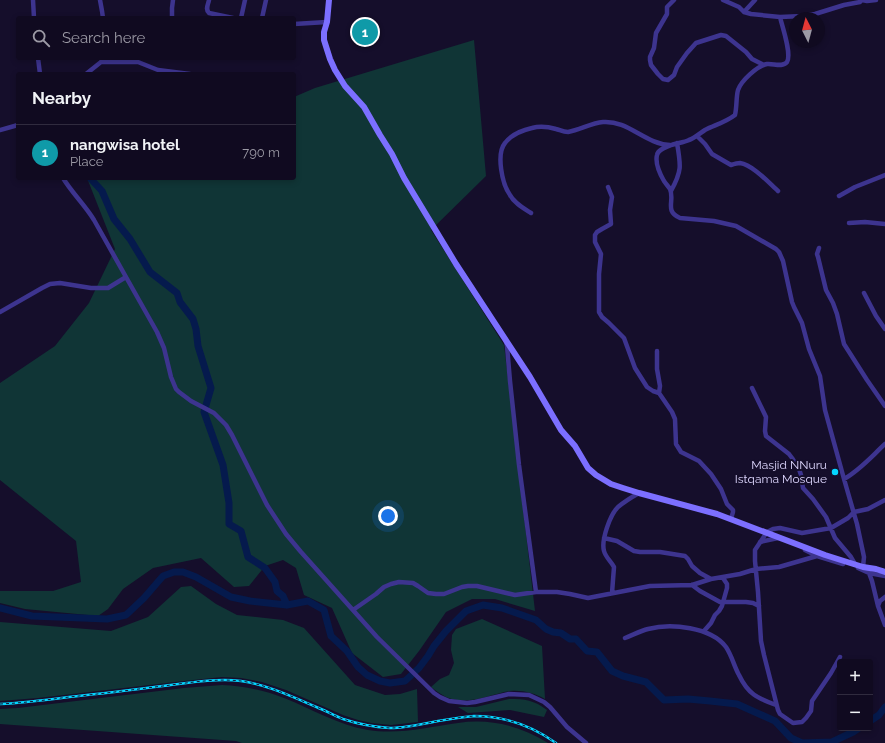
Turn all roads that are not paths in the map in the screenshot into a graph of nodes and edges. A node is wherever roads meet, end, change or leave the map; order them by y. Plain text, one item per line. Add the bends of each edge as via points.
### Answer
1 (33, 0) edge
2 (100, 0) edge
3 (173, 0) edge
4 (209, 0) edge
5 (246, 0) edge
6 (266, 0) edge
7 (329, 0) edge
8 (674, 0) edge
9 (723, 0) edge
10 (754, 0) edge
11 (862, 0) edge
12 (876, 0) edge
13 (744, 12) junction
14 (34, 16) edge
15 (103, 16) edge
16 (172, 16) edge
17 (223, 16) edge
18 (242, 16) edge
19 (262, 16) edge
20 (780, 17) junction
21 (327, 22) junction
22 (296, 24) edge
23 (38, 60) edge
24 (102, 60) edge
25 (764, 65) junction
26 (40, 72) edge
27 (88, 72) edge
28 (174, 72) edge
29 (16, 126) edge
30 (0, 130) edge
31 (696, 136) junction
32 (677, 143) junction
33 (671, 145) junction
34 (885, 174) edge
35 (64, 180) edge
36 (608, 187) dead end
37 (671, 191) junction
38 (778, 191) dead end
39 (839, 196) dead end
40 (531, 213) dead end
41 (849, 223) dead end
42 (885, 224) edge
43 (819, 248) dead end
44 (126, 277) junction
45 (864, 293) dead end
46 (0, 312) edge
47 (885, 328) edge
48 (506, 340) junction
49 (657, 351) dead end
50 (752, 388) dead end
51 (659, 393) junction
52 (885, 406) edge
53 (885, 444) edge
54 (844, 479) junction
55 (639, 493) junction
56 (885, 500) edge
57 (854, 512) junction
58 (731, 518) junction
59 (831, 528) junction
60 (767, 532) junction
61 (604, 538) junction
62 (760, 542) junction
63 (817, 556) junction
64 (855, 564) junction
65 (863, 567) junction
66 (756, 569) junction
67 (885, 572) edge
68 (868, 573) junction
69 (885, 576) edge
70 (723, 578) junction
71 (712, 579) junction
72 (692, 585) junction
73 (536, 592) junction
74 (612, 593) junction
75 (885, 597) edge
76 (723, 603) junction
77 (759, 606) junction
78 (878, 606) junction
79 (354, 610) junction
80 (885, 624) edge
81 (704, 631) junction
82 (625, 638) dead end
83 (840, 657) dead end
84 (776, 705) junction
85 (586, 743) edge

1 - 14 street
2 - 15 street
3 - 16 street
4 - 17 street via 206,10
5 - 18 street
6 - 19 street
7 - 21 street
8 - 25 street via 656,33 650,57 651,65 661,78 666,80 672,77 697,42 721,35 746,52 752,60
9 - 13 street
10 - 13 street
11 - 12 street
11 - 20 street via 815,14
13 - 20 street
20 - 25 street via 789,52 788,59 784,64
21 - 22 street
21 - 48 street via 324,40 335,70 345,86 364,106 404,178
23 - 26 street
24 - 27 street
24 - 28 street via 138,62 158,70
25 - 31 street via 755,70 738,89 735,115
29 - 30 street
31 - 32 street
31 - 38 street via 712,154 731,165 738,163 747,166
32 - 33 street
32 - 37 street via 680,172
33 - 37 street via 660,150 656,156 658,169
33 - 40 street via 658,143 626,126 612,122 598,123 568,132 536,127 524,130 506,142 502,150 501,165 510,196
34 - 39 street
35 - 44 street via 89,212
36 - 51 street via 612,197 611,224 597,232 594,239 601,254 599,312 624,338 635,368 647,387
37 - 54 street via 671,209 675,216 736,226 779,252 792,302 820,376 825,410
41 - 42 street
43 - 52 street via 817,254 826,290 837,314 844,344
44 - 46 street via 108,288 50,284
44 - 79 street via 157,332 174,385 179,392 209,410 226,425 267,505 286,534
45 - 47 street
48 - 55 street via 561,430 575,446 588,468 611,484
48 - 73 street
49 - 51 street
50 - 59 street via 766,417 766,436 792,458 799,469 803,488 826,517
51 - 58 street via 675,419 678,448 699,461 711,474 734,512
53 - 54 street via 858,470
54 - 57 street
55 - 58 street
55 - 61 street via 614,512
56 - 57 street via 868,509
57 - 59 street
57 - 65 street via 864,558
58 - 60 street
59 - 60 street via 802,533 780,528
59 - 64 street via 835,538
60 - 62 street
60 - 64 street
61 - 71 street via 617,541 634,551 685,556 700,573
61 - 74 street via 603,547 607,559 614,568
62 - 63 street via 780,538
62 - 66 street via 754,554
63 - 66 street via 779,567
63 - 68 street
64 - 65 street
65 - 67 street
66 - 70 street
66 - 77 street
68 - 69 street
68 - 78 street
70 - 71 street
70 - 76 street via 727,588
71 - 72 street
72 - 74 street via 658,585
72 - 76 street
73 - 74 street via 557,592 588,598
73 - 79 street via 515,595 468,586 436,594 428,593 413,583 399,582 384,587
75 - 78 street
76 - 77 street via 746,602
76 - 81 street
77 - 84 street via 761,641
78 - 80 street
79 - 85 street via 377,637 440,698 458,703 509,694 529,695 550,707 567,727
81 - 82 street via 658,627
81 - 84 street via 727,648 739,676 752,694
83 - 84 street via 812,701 811,711 802,722 789,721 780,714

